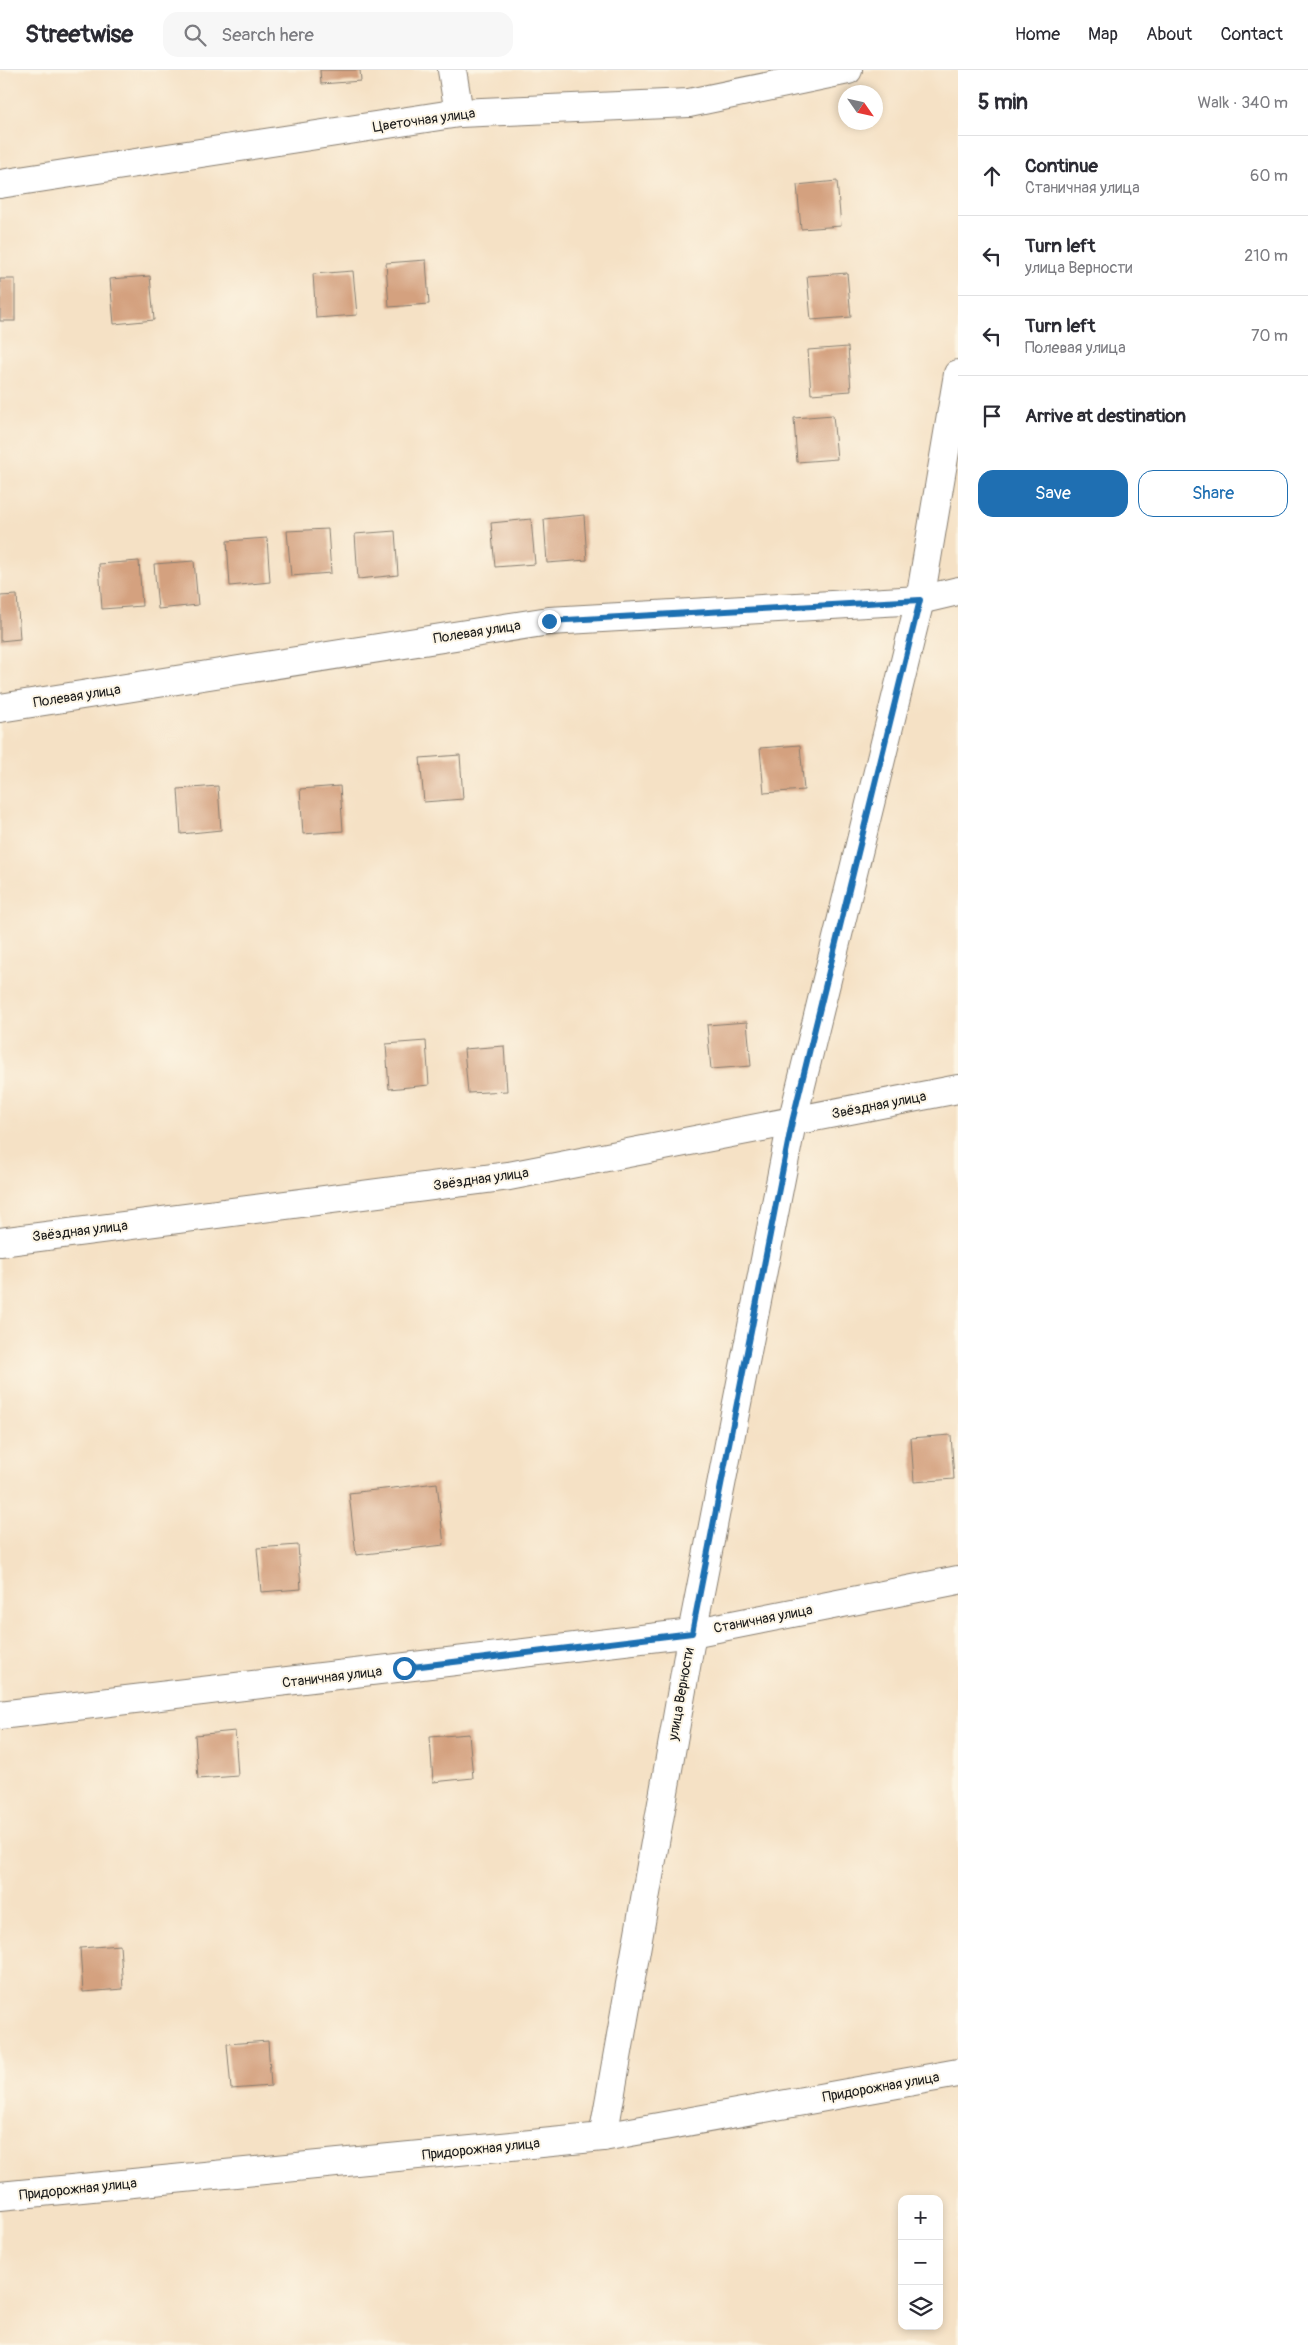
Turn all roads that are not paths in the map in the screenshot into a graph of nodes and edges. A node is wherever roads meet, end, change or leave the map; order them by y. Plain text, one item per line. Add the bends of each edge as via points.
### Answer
1 (452, 70) edge
2 (848, 70) edge
3 (459, 113) junction
4 (0, 184) edge
5 (958, 374) edge
6 (958, 591) edge
7 (920, 600) junction
8 (0, 708) edge
9 (958, 1089) edge
10 (792, 1122) junction
11 (0, 1242) edge
12 (958, 1580) edge
13 (692, 1633) junction
14 (0, 1715) edge
15 (958, 2073) edge
16 (603, 2137) junction
17 (0, 2196) edge

1 - 3 street
2 - 3 street, Цветочная улица via 689,103
3 - 4 street, Цветочная улица
5 - 7 street, улица Верности
6 - 7 street, Полевая улица
7 - 8 street, Полевая улица via 549,621
7 - 10 street, улица Верности
9 - 10 street, Звёздная улица
10 - 11 street, Звёздная улица via 508,1176
10 - 13 street, улица Верности
12 - 13 street, Станичная улица
13 - 14 street, Станичная улица
13 - 16 street, улица Верности
15 - 16 street, Придорожная улица
16 - 17 street, Придорожная улица

